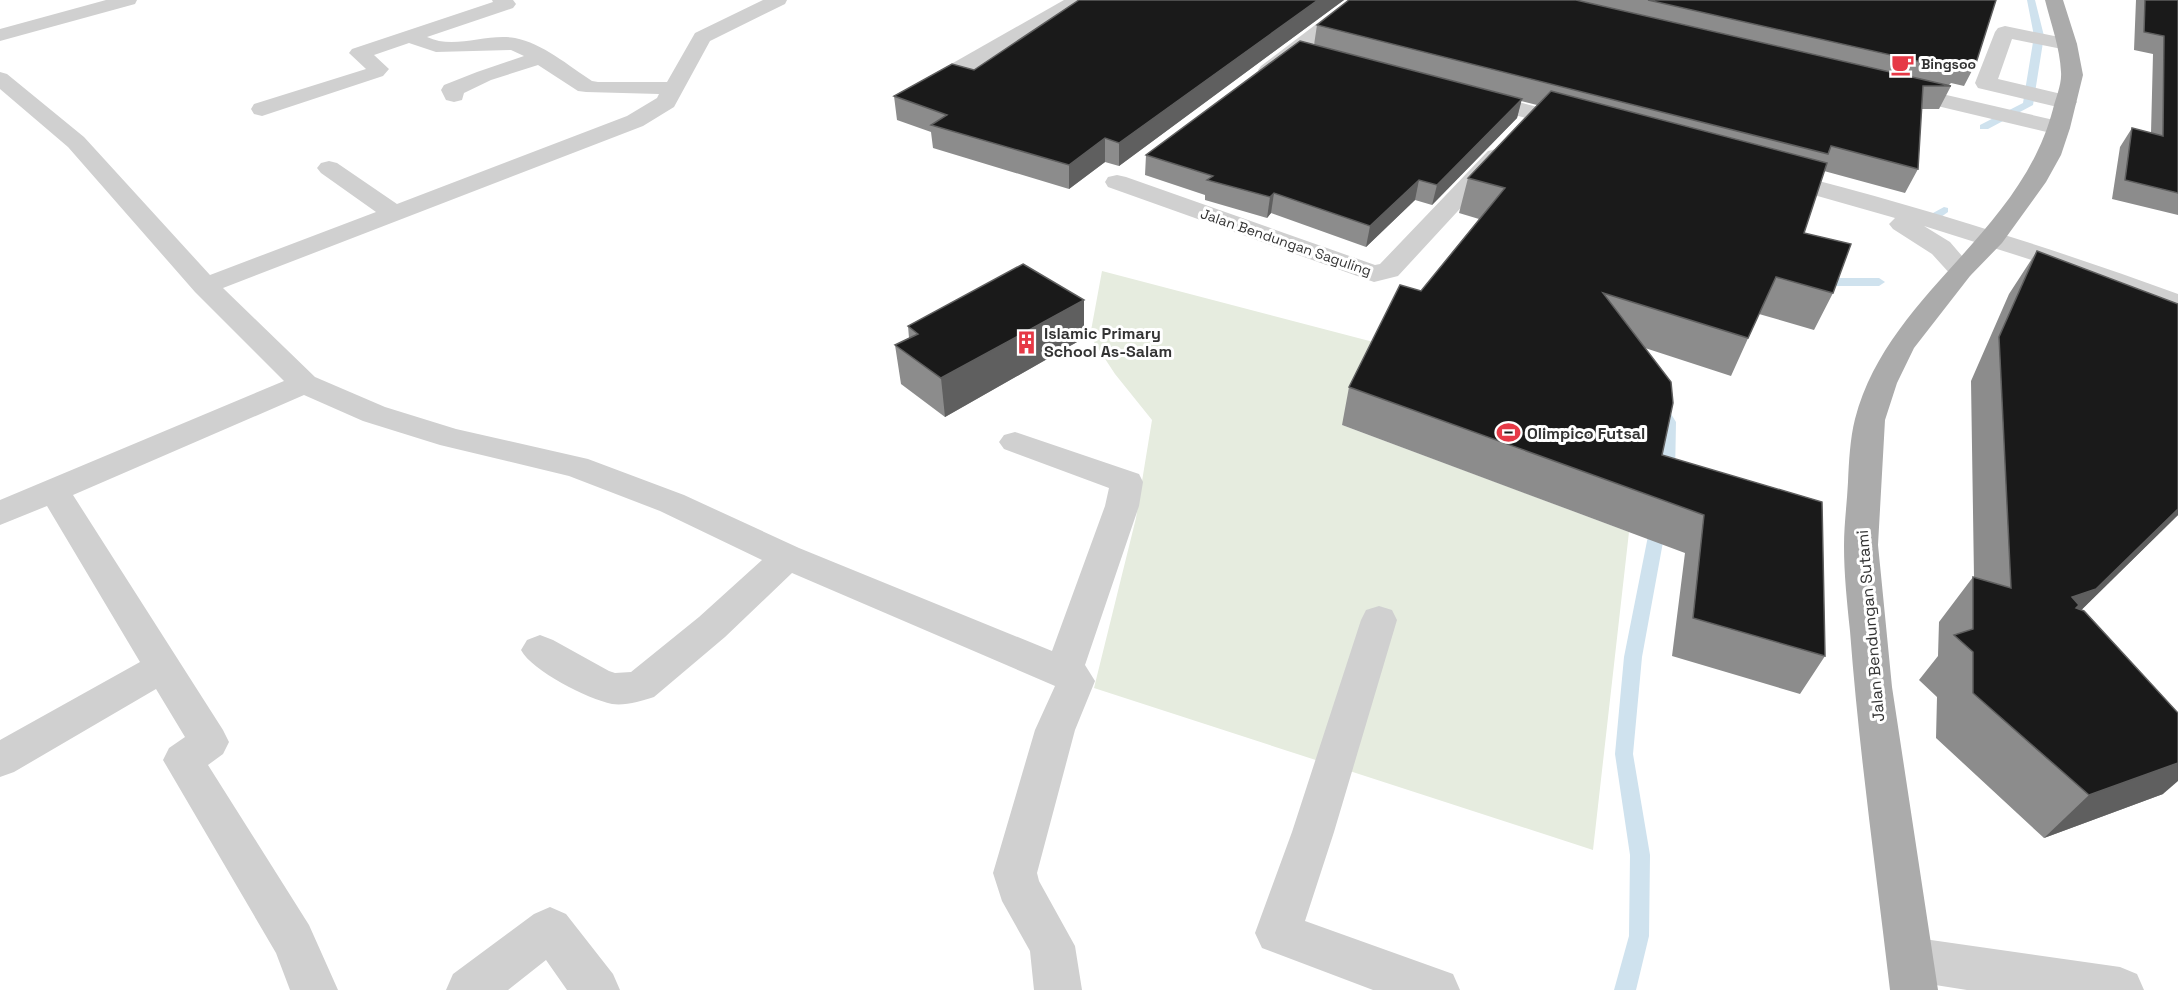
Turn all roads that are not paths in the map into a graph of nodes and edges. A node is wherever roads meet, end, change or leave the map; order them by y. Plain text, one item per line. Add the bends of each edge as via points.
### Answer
1 (128, 0) edge
2 (501, 0) edge
3 (778, 0) edge
4 (1078, 0) edge
5 (1360, 0) edge
6 (2054, 0) edge
7 (0, 35) edge
8 (411, 36) junction
9 (2061, 43) junction
10 (1295, 50) junction
11 (1318, 56) edge
12 (538, 58) junction
13 (0, 78) edge
14 (1248, 85) edge
15 (1886, 87) edge
16 (673, 88) junction
17 (1456, 93) edge
18 (454, 95) dead end
19 (908, 98) edge
20 (2056, 100) junction
21 (262, 109) dead end
22 (1522, 128) junction
23 (2059, 128) junction
24 (1593, 129) edge
25 (329, 168) dead end
26 (1753, 171) edge
27 (1127, 175) dead end
28 (1856, 199) junction
29 (394, 213) junction
30 (1993, 238) junction
31 (1960, 270) junction
32 (206, 286) junction
33 (2178, 303) edge
34 (304, 384) junction
35 (1015, 442) dead end
36 (54, 491) junction
37 (0, 513) edge
38 (787, 556) junction
39 (1379, 620) dead end
40 (540, 650) dead end
41 (161, 668) junction
42 (1063, 673) junction
43 (0, 760) edge
44 (1912, 975) edge
45 (314, 990) edge
46 (470, 990) edge
47 (596, 990) edge
48 (1058, 990) edge
49 (1436, 990) edge
50 (2120, 990) edge

1 - 7 street
2 - 8 street via 506,3
3 - 16 street via 702,37
4 - 19 street
5 - 10 street
6 - 9 main road, Jalan Bendungan Sutami
8 - 12 street via 420,43 444,48 516,44
8 - 21 street via 358,54 379,69 376,72
9 - 20 main road, Jalan Bendungan Sutami via 2072,75
9 - 20 street via 2005,32 1986,83
10 - 11 street
10 - 14 street
12 - 16 street via 586,86
12 - 18 street via 452,90
13 - 32 street via 76,142
15 - 23 street
16 - 29 street via 666,102 635,121
17 - 22 street
20 - 23 main road, Jalan Bendungan Sutami
22 - 24 street
22 - 27 street, Jalan Bendungan Saguling via 1389,270 1379,274 1367,273
23 - 30 main road, Jalan Bendungan Sutami via 2034,182
25 - 29 street
26 - 28 street
28 - 30 street
28 - 31 street via 1941,248
29 - 32 street
30 - 31 main road, Jalan Bendungan Sutami
30 - 33 street
31 - 44 main road, Jalan Bendungan Sutami via 1901,346 1882,383 1870,420 1864,466 1861,545 1873,687
32 - 34 street
34 - 36 street
34 - 38 street via 374,414 451,438 578,467 672,502
35 - 42 street via 1127,482 1122,507
36 - 37 street
36 - 41 street
38 - 40 street via 712,627 640,686 614,689
38 - 42 street
39 - 49 street via 1278,933
41 - 43 street
41 - 45 street via 209,742 183,760 293,940
42 - 48 street via 1076,681 1055,730 1015,873 1018,887 1052,946
44 - 50 street
46 - 47 street via 549,929

